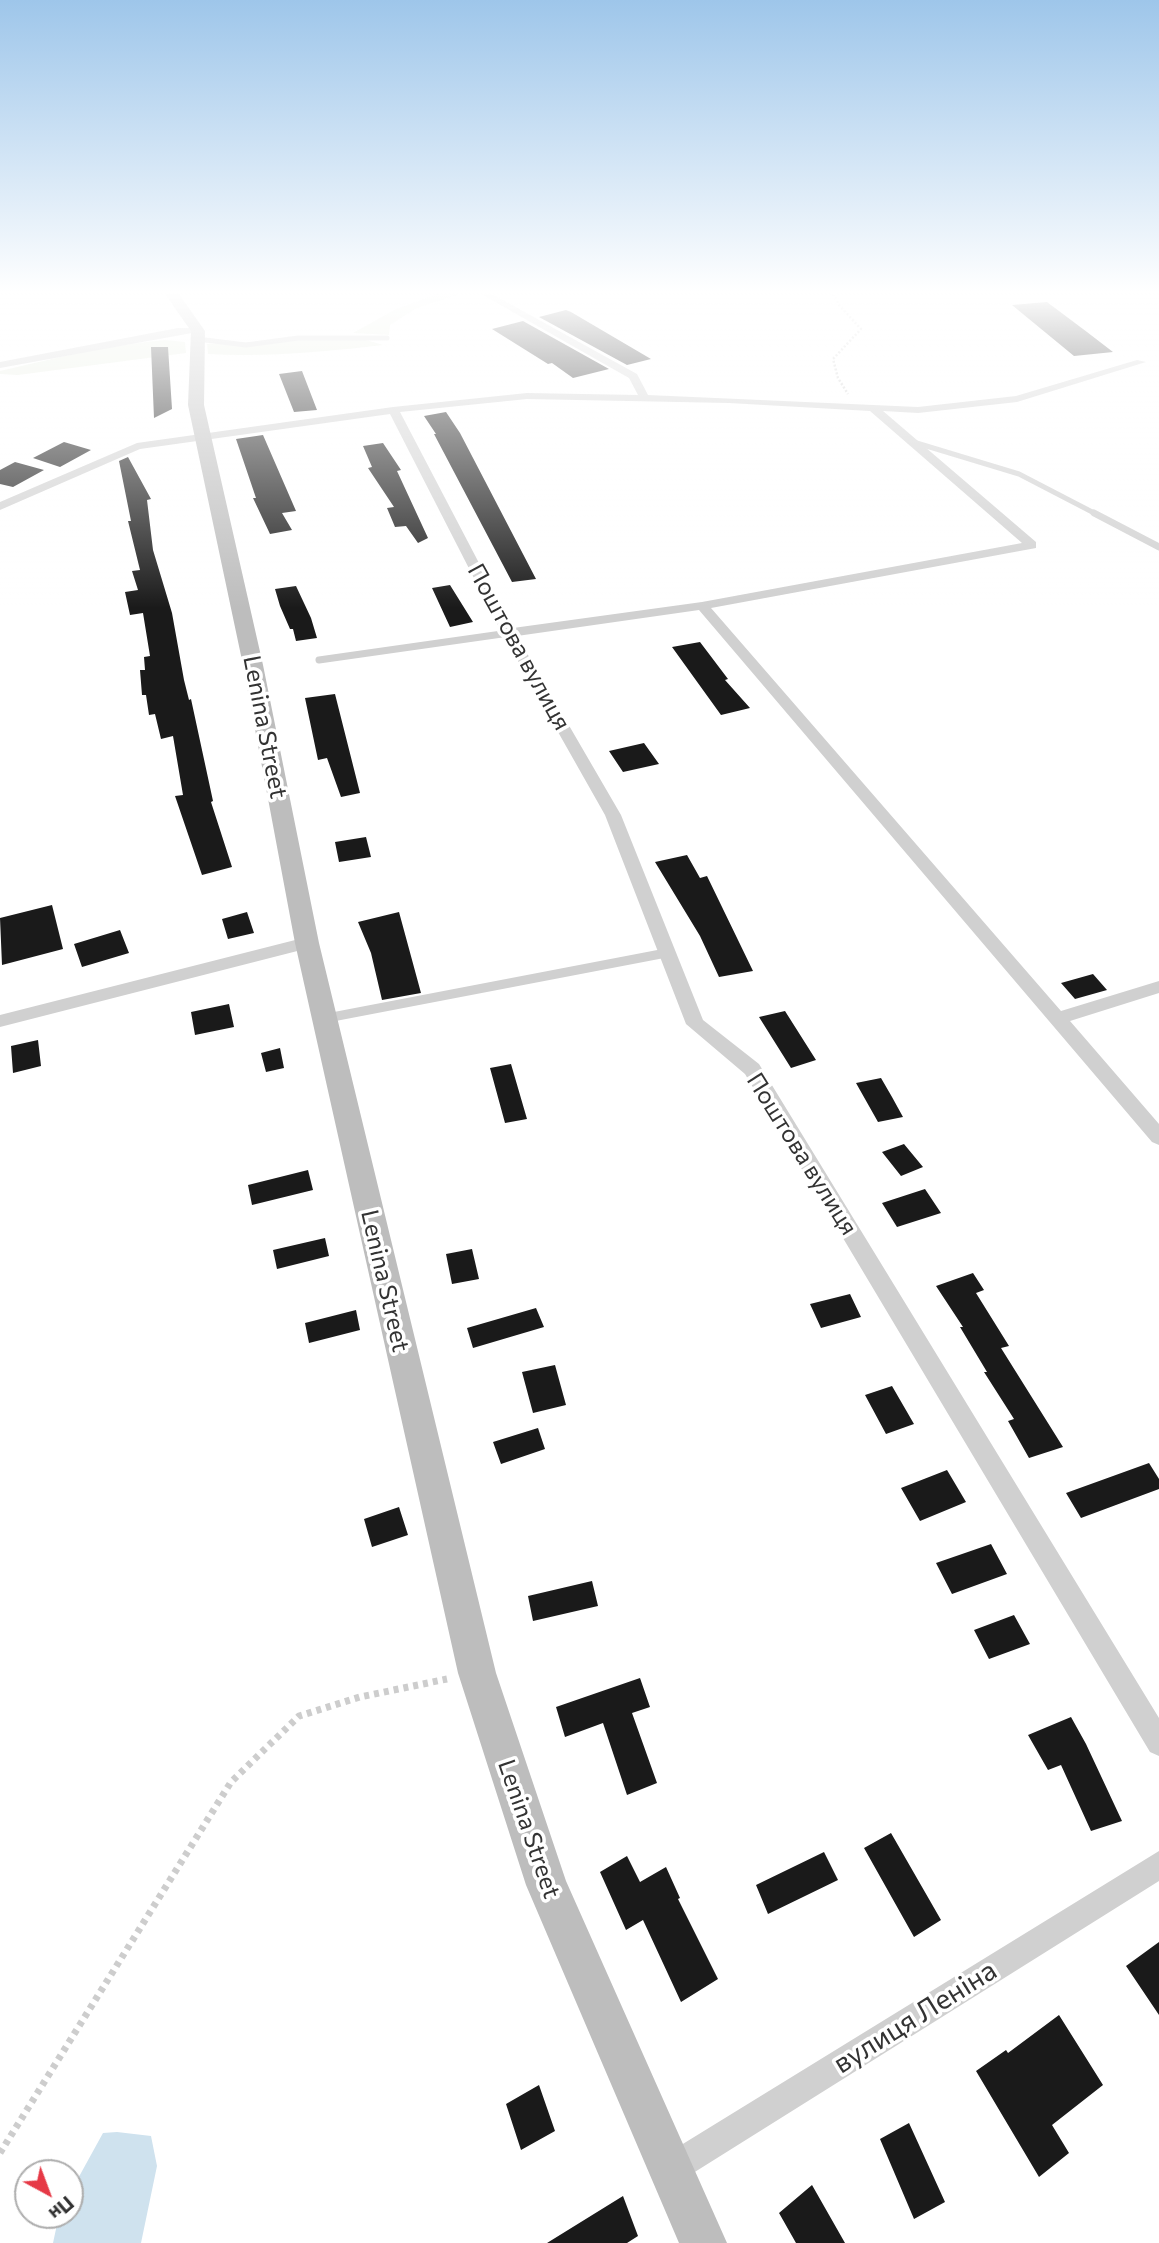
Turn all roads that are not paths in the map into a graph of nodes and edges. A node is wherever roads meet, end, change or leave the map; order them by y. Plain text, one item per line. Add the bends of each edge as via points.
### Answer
1 (196, 399) edge
2 (501, 399) edge
3 (632, 399) edge
4 (645, 399) joint
5 (1018, 399) edge
6 (872, 407) junction
7 (393, 410) junction
8 (203, 435) junction
9 (908, 440) junction
10 (0, 506) edge
11 (1159, 547) edge
12 (702, 606) junction
13 (509, 633) junction
14 (318, 660) dead end
15 (307, 943) junction
16 (666, 953) junction
17 (1159, 987) edge
18 (324, 1018) junction
19 (1056, 1019) junction
20 (0, 1021) edge
21 (1159, 1137) edge
22 (1159, 1743) edge
23 (1159, 1865) edge
24 (671, 2169) junction
25 (703, 2243) edge

1 - 8 street, Lenina Street
2 - 7 street
3 - 4 street
4 - 6 street
5 - 6 street via 918,410
6 - 9 street
7 - 8 street
7 - 13 street, Поштова вулиця
8 - 10 street via 137,446
8 - 15 street, Lenina Street
9 - 11 lane via 1019,474
9 - 12 street via 1032,545
12 - 13 street
12 - 19 street
13 - 14 lane
13 - 16 street, Поштова вулиця via 613,816
15 - 18 street, Lenina Street
15 - 20 street
16 - 18 lane
16 - 22 street, Поштова вулиця via 695,1024 752,1069
17 - 19 street
18 - 24 street, Lenina Street via 477,1673 547,1885
19 - 21 street
23 - 24 street, вулиця Леніна
24 - 25 street, Lenina Street

